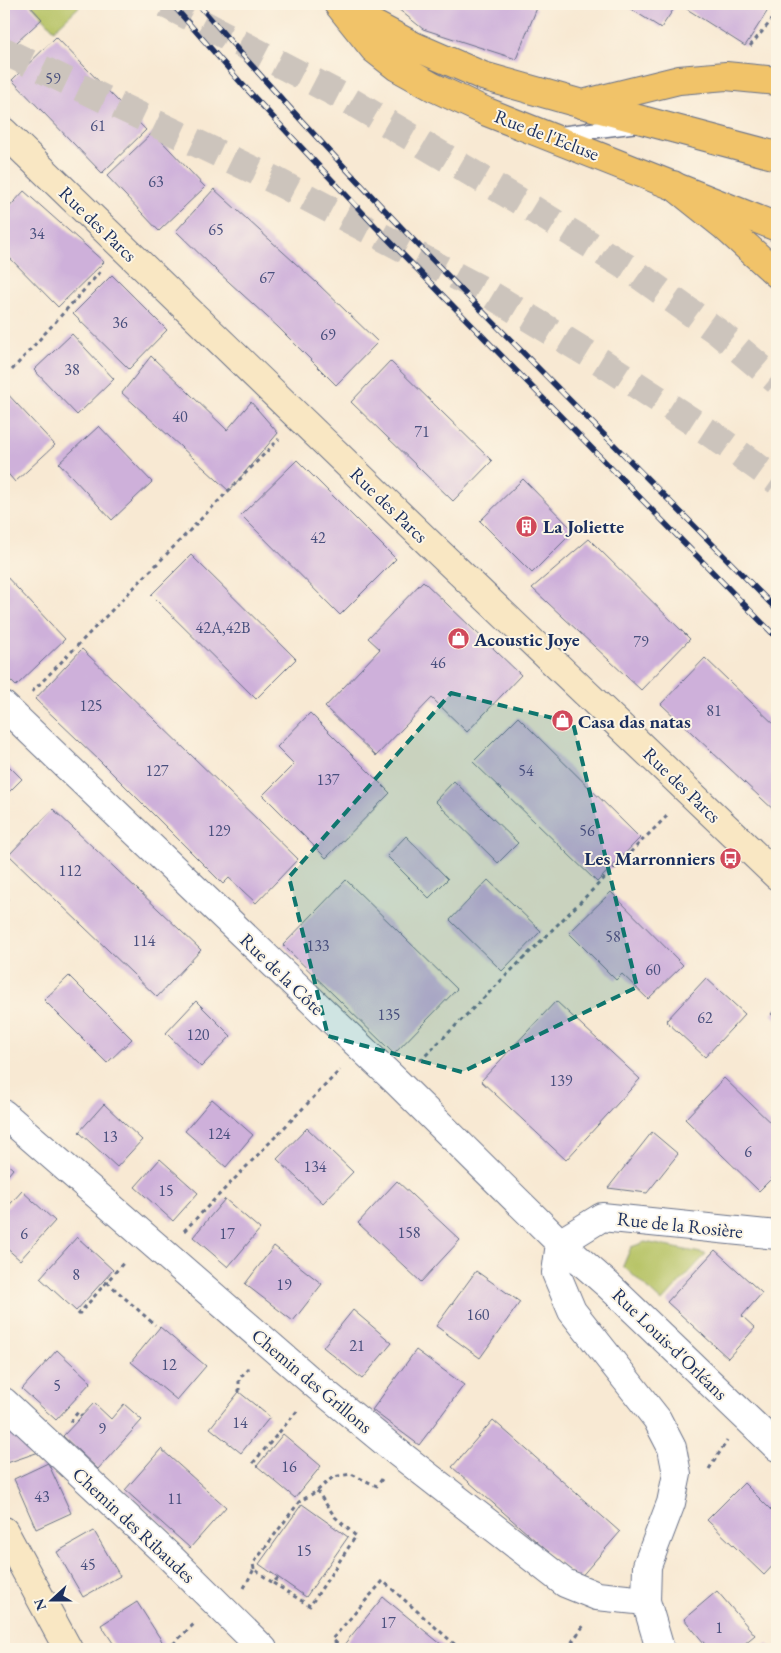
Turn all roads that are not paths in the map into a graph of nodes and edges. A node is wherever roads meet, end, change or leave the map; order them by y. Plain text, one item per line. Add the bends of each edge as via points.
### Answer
1 (339, 5) edge
2 (777, 81) edge
3 (582, 104) junction
4 (649, 123) junction
5 (4, 132) edge
6 (549, 136) junction
7 (777, 156) edge
8 (673, 185) junction
9 (777, 227) edge
10 (777, 274) edge
11 (8, 709) edge
12 (777, 876) edge
13 (4, 1114) edge
14 (777, 1235) edge
15 (560, 1243) junction
16 (4, 1402) edge
17 (777, 1447) edge
18 (4, 1531) edge
19 (646, 1601) junction
20 (68, 1649) edge
21 (263, 1649) edge
22 (660, 1649) edge

1 - 3 main road, Rue de l'Ecluse via 414,46 483,76
1 - 6 main road, Rue de l'Ecluse via 374,49 397,67 442,92
2 - 3 main road, Rue de l'Ecluse via 726,76 679,80
3 - 4 main road
4 - 6 lane
4 - 7 main road
5 - 12 main road, Rue des Parcs
6 - 8 main road, Rue de l'Ecluse
8 - 9 main road, Rue de l'Ecluse
8 - 10 main road
11 - 15 street, Rue de la Côte
13 - 19 street, Chemin des Grillons via 318,1387 565,1584 597,1596
14 - 15 street, Rue de la Rosière via 602,1217
15 - 17 street, Rue Louis-d'Orléans
15 - 19 street via 556,1274 572,1312 657,1419 672,1448 677,1474 671,1503 647,1566
16 - 21 street, Chemin des Ribaudes via 165,1552
18 - 20 main road
19 - 22 street

